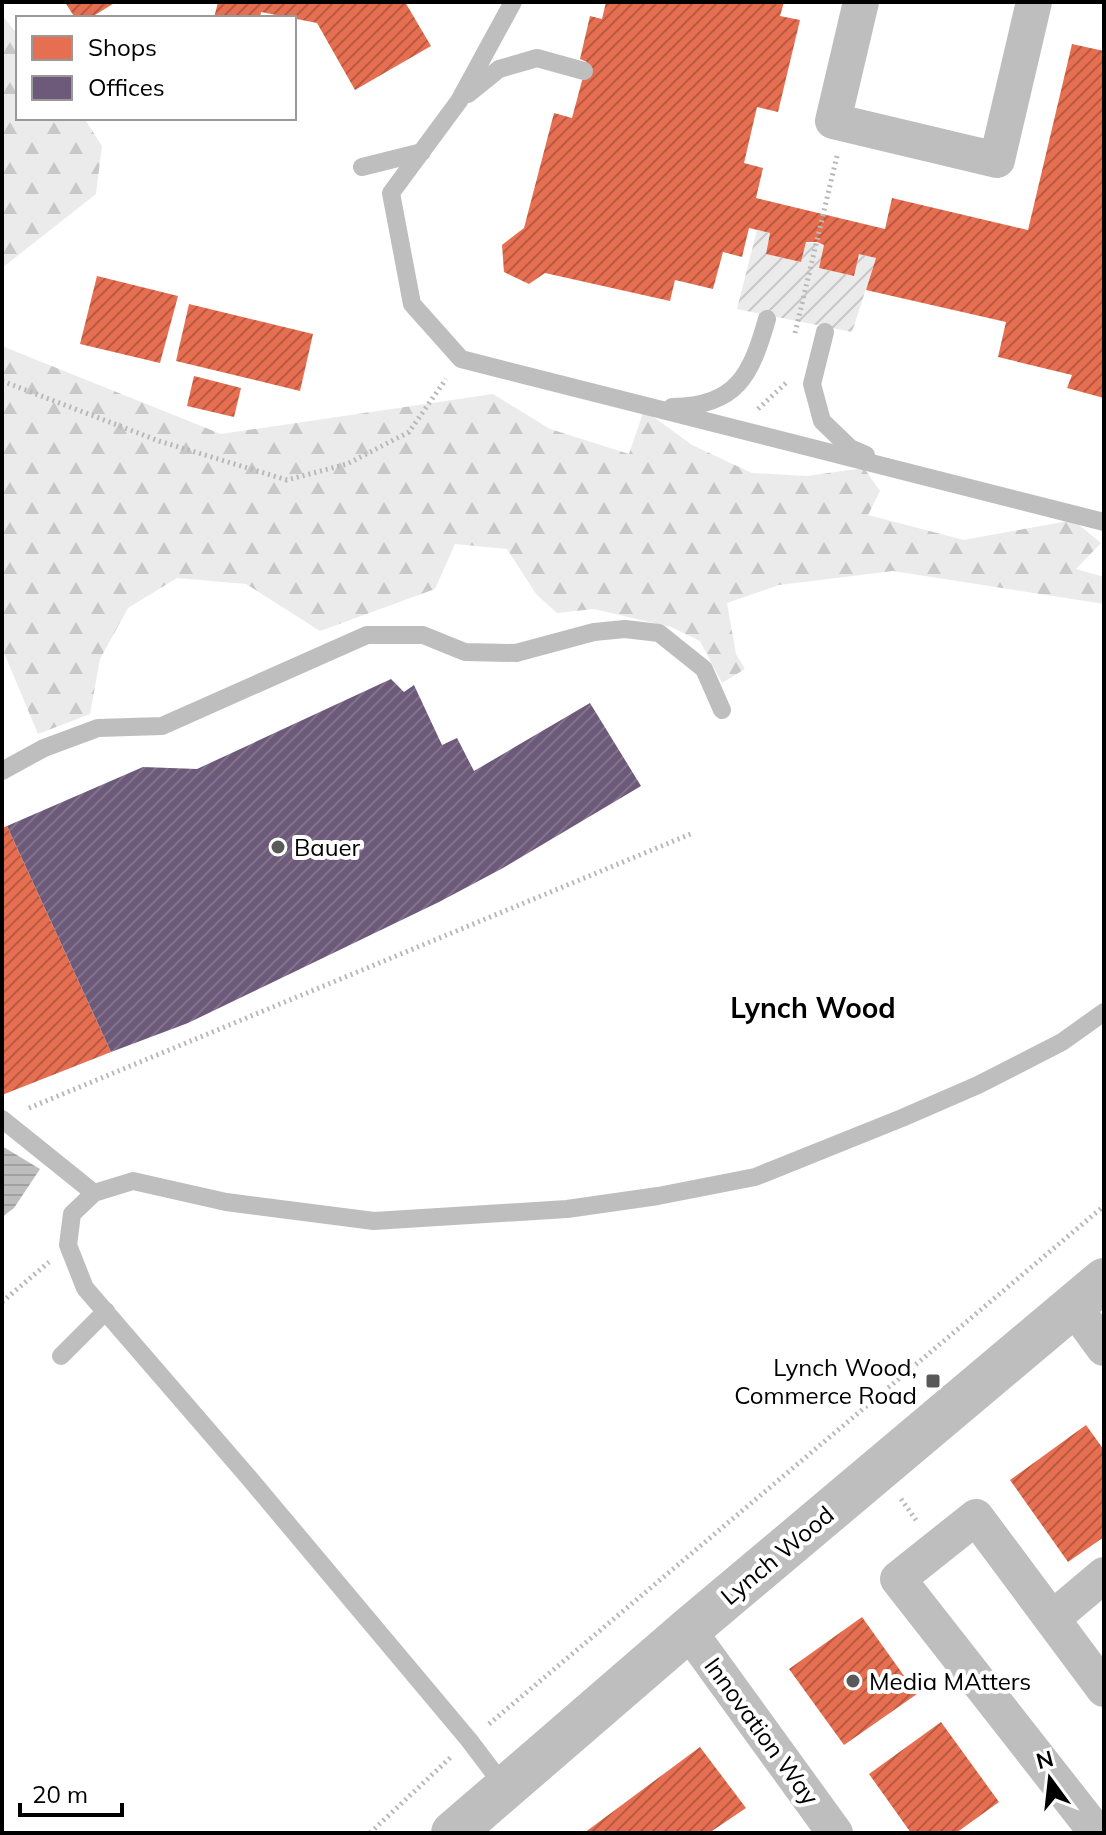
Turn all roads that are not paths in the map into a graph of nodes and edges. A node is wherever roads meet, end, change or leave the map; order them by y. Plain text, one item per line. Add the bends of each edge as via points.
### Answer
1 (513, 2) edge
2 (861, 2) edge
3 (1034, 2) edge
4 (584, 71) dead end
5 (459, 101) junction
6 (422, 152) junction
7 (391, 193) junction
8 (767, 319) dead end
9 (825, 332) dead end
10 (650, 407) junction
11 (898, 470) junction
12 (1104, 522) edge
13 (722, 710) dead end
14 (2, 771) edge
15 (1104, 1012) edge
16 (2, 1119) edge
17 (94, 1193) junction
18 (1089, 1294) edge
19 (106, 1311) junction
20 (1104, 1348) edge
21 (61, 1356) dead end
22 (1104, 1575) edge
23 (1053, 1618) junction
24 (688, 1630) junction
25 (1104, 1689) edge
26 (506, 1789) junction
27 (453, 1833) edge
28 (835, 1833) edge
29 (1097, 1833) edge

1 - 5 lane
2 - 3 street via 833,121 997,160
4 - 5 lane via 537,58 499,69
5 - 6 lane
6 - 7 lane
6 - 7 lane via 362,167
7 - 10 lane via 412,304 461,359
8 - 10 lane via 743,381 721,399 687,407
9 - 11 lane via 812,384 822,421 850,448
10 - 11 lane
11 - 12 lane
13 - 14 lane via 704,669 659,633 594,632 516,653 465,652 423,635 367,635 162,726 98,728
15 - 17 lane via 1062,1042 888,1124 755,1177 658,1196 567,1209 374,1221 226,1202 133,1181
16 - 17 lane
17 - 19 lane via 72,1214 68,1245 85,1288
18 - 20 street
18 - 24 street, Lynch Wood
19 - 21 lane
19 - 26 lane
22 - 23 street
23 - 25 street
23 - 29 street via 976,1517 898,1579
24 - 26 street, Lynch Wood
24 - 28 street, Innovation Way
26 - 27 street, Lynch Wood

